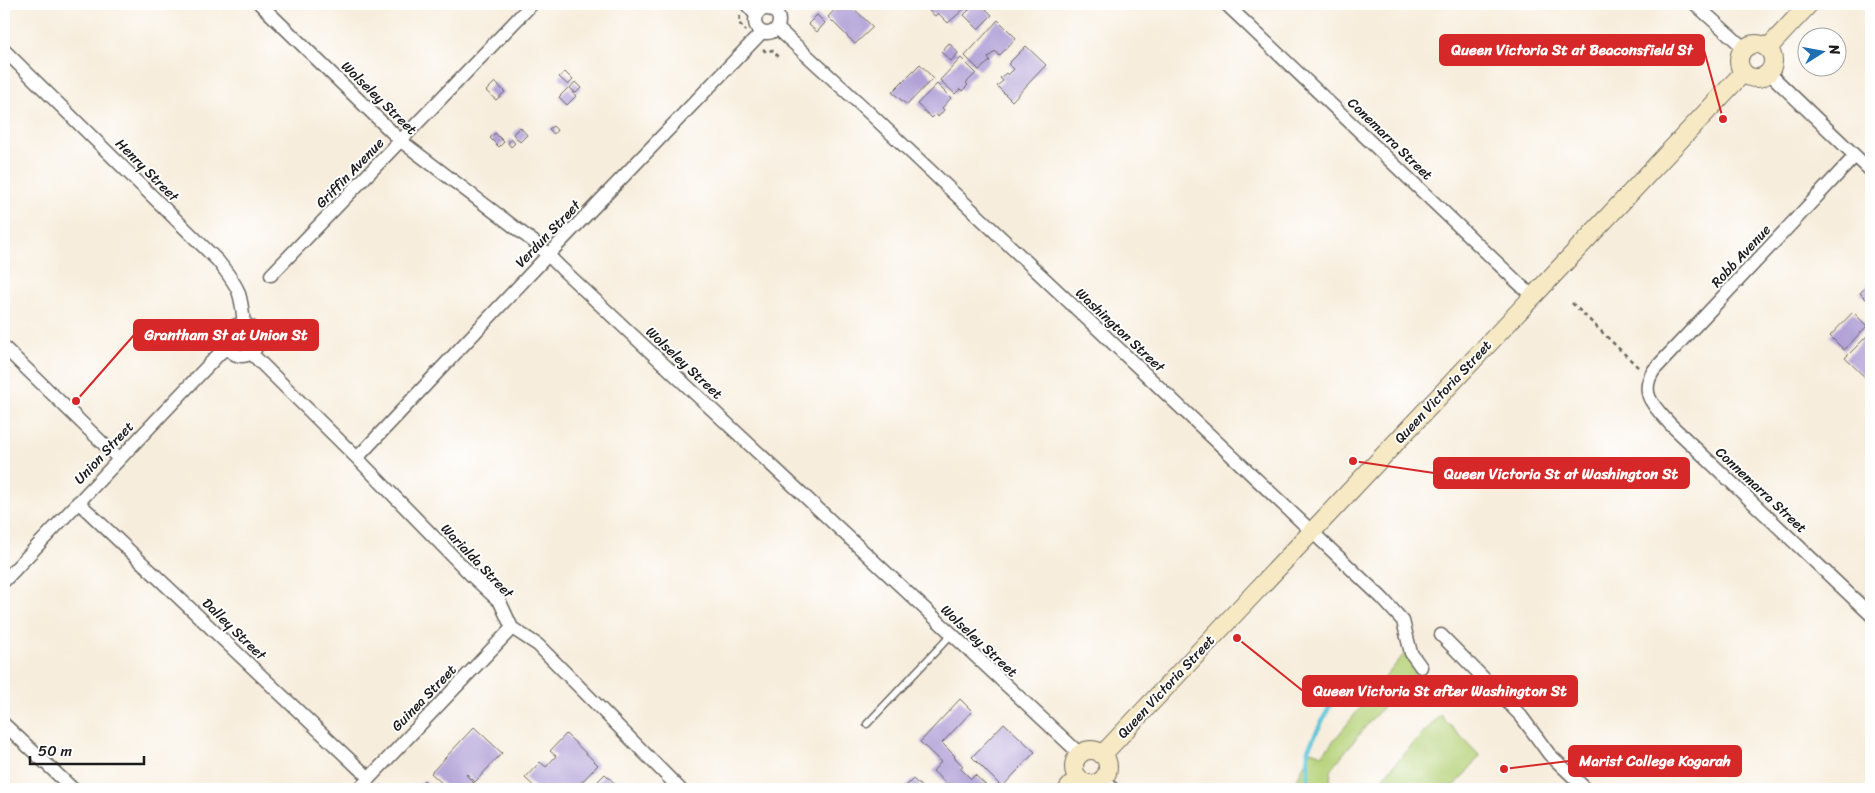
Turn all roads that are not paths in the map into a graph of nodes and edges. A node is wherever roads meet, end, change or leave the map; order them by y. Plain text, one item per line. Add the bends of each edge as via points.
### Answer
1 (260, 4) edge
2 (532, 4) edge
3 (746, 4) edge
4 (1226, 4) edge
5 (1695, 4) edge
6 (1809, 4) edge
7 (780, 8) edge
8 (756, 14) junction
9 (777, 28) junction
10 (762, 32) junction
11 (1744, 48) junction
12 (1768, 48) junction
13 (4, 50) edge
14 (1769, 72) junction
15 (1744, 73) junction
16 (401, 142) junction
17 (1855, 156) junction
18 (1871, 171) edge
19 (548, 256) junction
20 (271, 275) dead end
21 (1533, 297) junction
22 (244, 325) junction
23 (4, 347) edge
24 (228, 348) junction
25 (251, 353) junction
26 (1645, 374) joint
27 (357, 458) junction
28 (119, 459) junction
29 (78, 502) junction
30 (1312, 532) junction
31 (4, 581) edge
32 (1871, 615) edge
33 (512, 628) junction
34 (1441, 634) dead end
35 (951, 635) junction
36 (1420, 667) road end
37 (4, 724) edge
38 (867, 724) dead end
39 (1080, 754) junction
40 (1102, 755) junction
41 (369, 778) junction
42 (1073, 783) edge
43 (1108, 784) edge
44 (73, 789) edge
45 (359, 789) edge
46 (680, 789) edge
47 (1586, 789) edge

1 - 16 street, Wolseley Street
2 - 16 street, Griffin Avenue
3 - 8 street
4 - 21 street, Conemarra Street
5 - 11 street
6 - 12 main road
7 - 8 street via 764,8
7 - 9 street
8 - 10 street via 754,22
9 - 10 street via 769,33
9 - 30 street, Washington Street
10 - 19 street, Verdun Street
11 - 12 main road via 1753,44
11 - 15 main road via 1738,58
12 - 14 main road via 1773,63
13 - 22 street, Henry Street via 218,261 241,296
14 - 15 main road via 1754,78
14 - 17 street
15 - 21 main road, Queen Victoria Street
16 - 19 street, Wolseley Street via 538,245
16 - 20 street, Griffin Avenue
17 - 18 street
17 - 26 street, Robb Avenue via 1654,370
19 - 27 street, Verdun Street
19 - 35 street, Wolseley Street
21 - 30 main road, Queen Victoria Street
22 - 24 street via 230,329 226,338
22 - 25 street via 252,328 257,337 257,346
23 - 28 street
24 - 25 street via 240,356
24 - 28 street, Union Street
25 - 27 street, Warialda Street
26 - 32 street, Connemarra Street via 1649,397 1670,424
27 - 33 street, Warialda Street via 500,602
28 - 29 street, Union Street
29 - 31 street, Union Street
29 - 41 street, Dalley Street
30 - 36 street, Washington Street via 1403,621 1411,653
30 - 40 main road, Queen Victoria Street
33 - 41 street, Guinea Street
33 - 46 street via 538,645
34 - 47 street via 1521,716 1553,758
35 - 38 lane
35 - 39 street, Wolseley Street
37 - 44 street
39 - 40 main road via 1090,750
39 - 42 main road via 1075,764
40 - 43 main road via 1108,767
41 - 45 street, Guinea Street
42 - 43 main road

